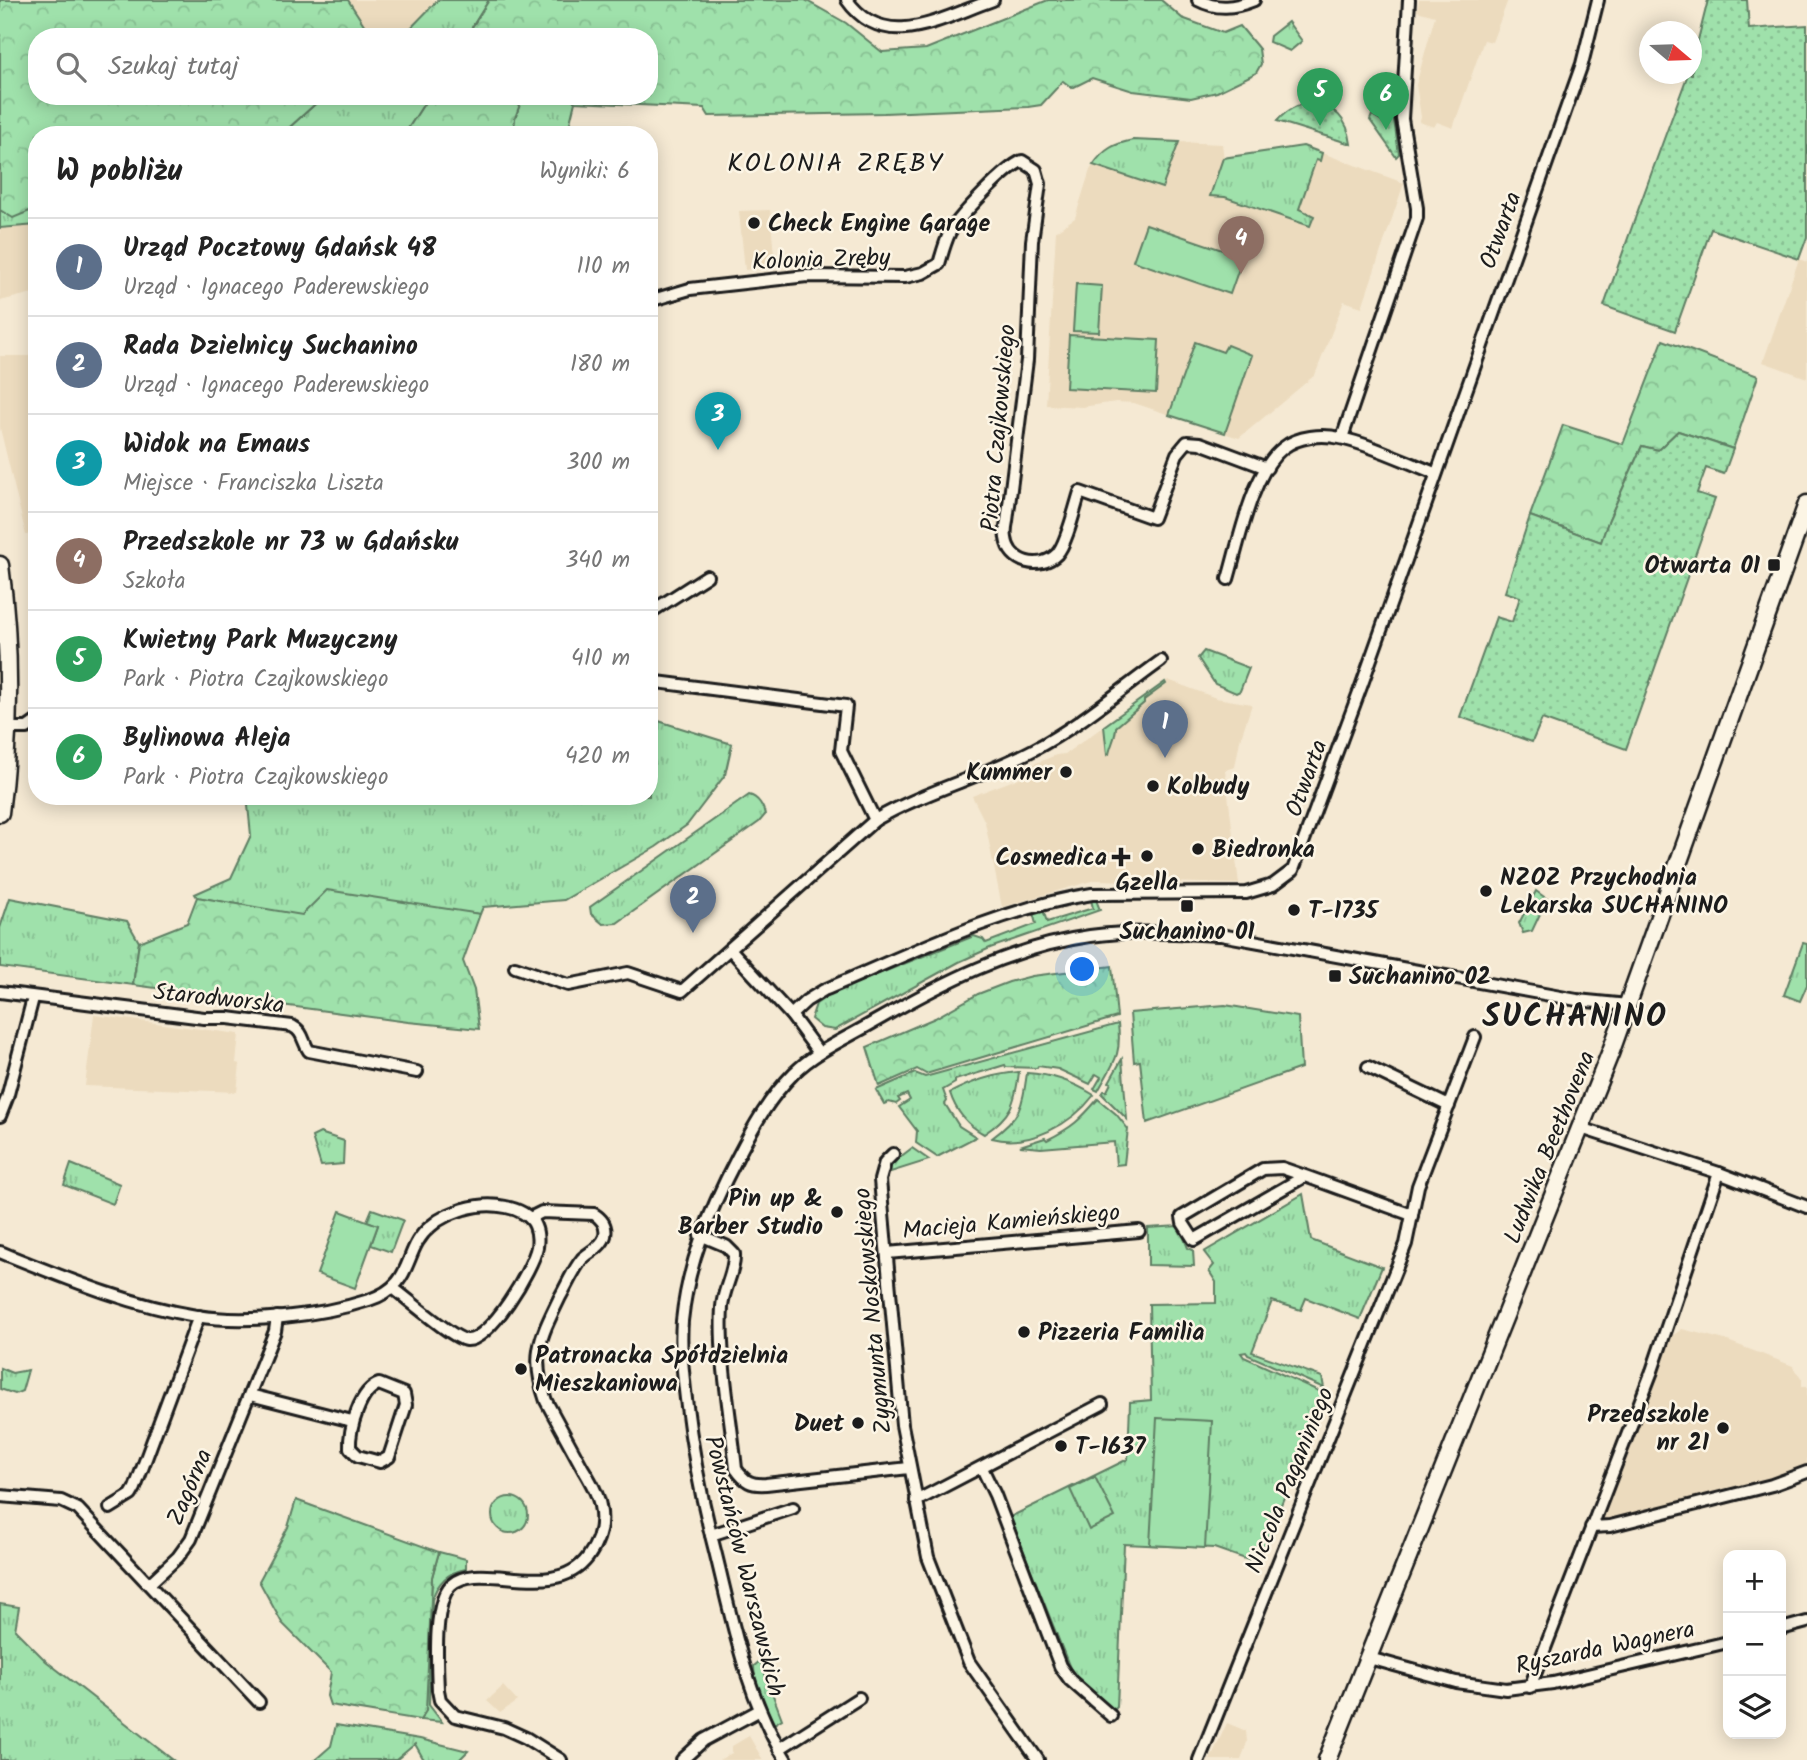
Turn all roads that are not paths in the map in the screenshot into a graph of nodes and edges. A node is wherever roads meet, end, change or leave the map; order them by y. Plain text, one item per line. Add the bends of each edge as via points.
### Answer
1 (847, 0) edge
2 (993, 0) edge
3 (1198, 0) edge
4 (1254, 0) edge
5 (1409, 0) edge
6 (1598, 0) edge
7 (1022, 161) joint
8 (658, 298) edge
9 (1342, 438) junction
10 (1268, 468) junction
11 (1435, 473) junction
12 (1807, 504) edge
13 (0, 565) edge
14 (707, 576) dead end
15 (1228, 579) dead end
16 (658, 606) edge
17 (1161, 661) dead end
18 (658, 682) edge
19 (8, 727) junction
20 (28, 727) edge
21 (0, 813) edge
22 (875, 820) junction
23 (730, 949) junction
24 (515, 967) dead end
25 (0, 992) edge
26 (33, 998) junction
27 (1628, 1005) junction
28 (791, 1015) junction
29 (1475, 1037) dead end
30 (819, 1054) junction
31 (1368, 1067) dead end
32 (417, 1072) dead end
33 (1449, 1106) junction
34 (0, 1116) edge
35 (1581, 1128) junction
36 (892, 1154) dead end
37 (1719, 1173) junction
38 (1305, 1176) junction
39 (1807, 1207) edge
40 (1412, 1215) junction
41 (530, 1219) junction
42 (1139, 1231) dead end
43 (700, 1235) junction
44 (0, 1252) edge
45 (887, 1253) junction
46 (393, 1288) junction
47 (199, 1316) junction
48 (277, 1317) junction
49 (250, 1395) junction
50 (1102, 1404) dead end
51 (352, 1421) junction
52 (909, 1468) junction
53 (982, 1468) junction
54 (1807, 1472) edge
55 (0, 1496) edge
56 (916, 1501) junction
57 (110, 1508) dead end
58 (793, 1508) dead end
59 (1591, 1527) junction
60 (710, 1535) junction
61 (149, 1584) junction
62 (1807, 1622) edge
63 (1786, 1628) edge
64 (1723, 1643) edge
65 (1369, 1658) junction
66 (1530, 1687) junction
67 (859, 1698) dead end
68 (259, 1702) dead end
69 (758, 1711) junction
70 (1111, 1716) dead end
71 (779, 1749) junction
72 (561, 1760) edge
73 (682, 1760) edge
74 (786, 1760) edge
75 (1038, 1760) edge
76 (1199, 1760) edge
77 (1327, 1760) edge

1 - 2 street via 858,15 891,29 909,29
3 - 4 street via 1222,7
5 - 9 street via 1402,119 1417,218
6 - 11 street, Otwarta via 1581,64
7 - 8 street, Kolonia Zręby via 963,215 951,231 939,264 913,276 807,276 690,289
7 - 10 street, Piotra Czajkowskiego via 1036,170 1040,184 1032,241 1023,400 1007,521 1006,538 1012,553 1031,563 1059,552 1080,492 1153,518 1177,454 1187,442
9 - 10 street via 1299,440 1283,448
9 - 11 street
10 - 15 street
11 - 28 street, Otwarta via 1293,870 1273,885 1234,894 1092,894 1018,912 824,990
12 - 27 street, Ludwika Beethovena
13 - 19 street via 8,634
14 - 16 street
17 - 22 street via 1057,737
18 - 22 street via 846,706 841,751
19 - 20 street
19 - 21 street
22 - 23 street
23 - 24 street via 682,991 628,973 568,985
23 - 28 street
25 - 26 street, Starodworska
26 - 32 street, Starodworska via 292,1026 309,1051
26 - 34 street
27 - 30 street, Powstańców Warszawskich via 1577,1000 1221,935 1091,936 1021,951 954,979
27 - 35 street, Ludwika Beethovena
28 - 30 street
29 - 33 street, Niccola Paganiniego
30 - 43 street, Powstańców Warszawskich via 795,1072 760,1115
31 - 33 street
33 - 40 street, Niccola Paganiniego via 1418,1186
35 - 37 street
35 - 65 street, Ludwika Beethovena
36 - 45 street, Zygmunta Noskowskiego via 880,1180
37 - 39 street
37 - 59 street
38 - 38 street via 1282,1168 1264,1169 1182,1217 1183,1223 1194,1240
38 - 40 street
40 - 76 street, Niccola Paganiniego via 1406,1244
41 - 46 street via 515,1209 486,1205 449,1214 429,1227
41 - 46 street via 535,1224 537,1249 508,1304 476,1339 454,1336
41 - 72 street via 542,1212 593,1214 605,1226 602,1243 581,1261 542,1333 537,1363 547,1401 600,1505 599,1536 583,1563 572,1571 550,1578 468,1577 451,1585 440,1609 438,1690 455,1716 494,1724
42 - 45 street, Macieja Kamieńskiego
43 - 52 street, Zygmunta Noskowskiego via 734,1254 723,1292 722,1333 736,1469 742,1477 756,1485
43 - 60 street, Powstańców Warszawskich via 689,1274 681,1340 690,1434
44 - 47 street via 118,1296
45 - 52 street, Zygmunta Noskowskiego
46 - 48 street via 344,1307
47 - 48 street
47 - 57 street via 135,1488
48 - 49 street, Zagórna
49 - 51 street
49 - 61 street, Zagórna via 191,1539
50 - 53 street
51 - 51 street via 353,1452 385,1461 406,1399 399,1390 374,1385
52 - 56 street, Zygmunta Noskowskiego
53 - 56 street
53 - 70 street via 1060,1666
54 - 59 street via 1772,1485
55 - 61 street via 61,1501 78,1509
56 - 75 street, Zygmunta Noskowskiego via 928,1557 969,1662
58 - 60 street
59 - 66 street
60 - 69 street, Powstańców Warszawskich
61 - 68 street
62 - 63 street
64 - 66 street, Ryszarda Wagnera
65 - 66 street, Ryszarda Wagnera via 1464,1684
65 - 77 street, Ludwika Beethovena
67 - 71 street
69 - 71 street, Powstańców Warszawskich
69 - 73 street via 712,1735
71 - 74 street, Powstańców Warszawskich

